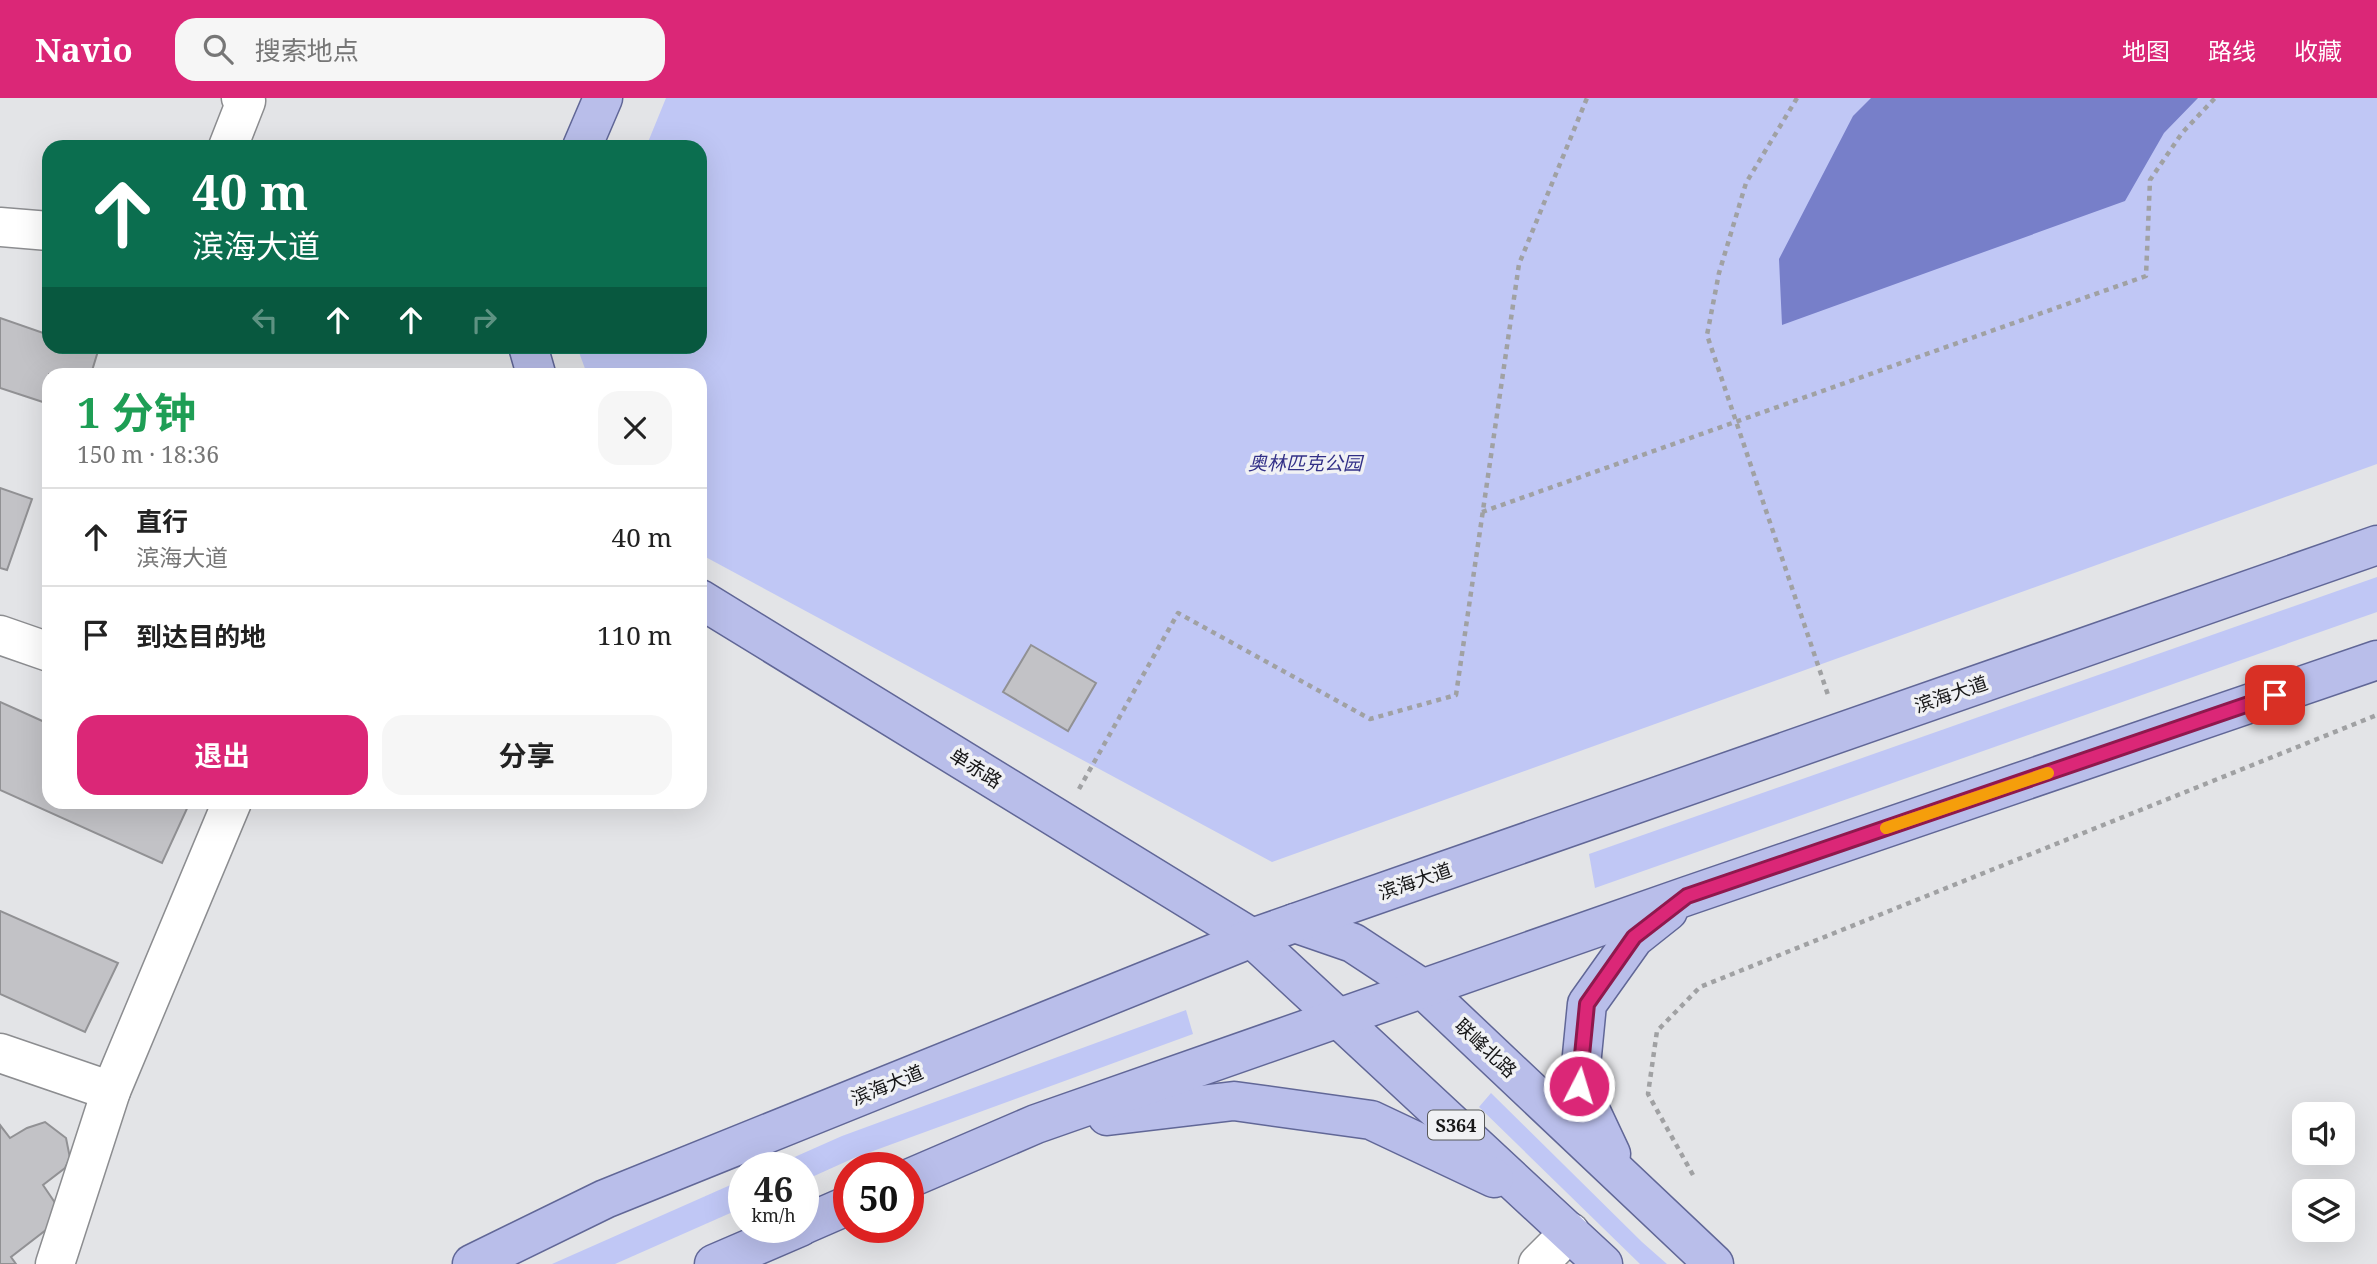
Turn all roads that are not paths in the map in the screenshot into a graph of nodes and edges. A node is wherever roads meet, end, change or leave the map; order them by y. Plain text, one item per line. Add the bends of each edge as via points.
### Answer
1 (241, 98) edge
2 (603, 98) edge
3 (231, 140) edge
4 (585, 140) edge
5 (0, 227) edge
6 (42, 230) edge
7 (2377, 545) edge
8 (707, 602) edge
9 (0, 635) edge
10 (42, 650) edge
11 (2377, 660) edge
12 (229, 809) edge
13 (1687, 896) junction
14 (1295, 923) junction
15 (1252, 938) junction
16 (1423, 989) junction
17 (1341, 1018) junction
18 (0, 1053) edge
19 (111, 1091) junction
20 (1036, 1124) junction
21 (924, 1172) edge
22 (1619, 1172) junction
23 (1570, 1232) junction
24 (762, 1243) edge
25 (55, 1264) edge
26 (472, 1264) edge
27 (714, 1264) edge
28 (1538, 1264) edge
29 (1604, 1264) edge
30 (1714, 1264) edge

1 - 3 street via 246,101
2 - 4 main road
5 - 6 street
7 - 14 main road, 滨海大道
8 - 15 main road, 单赤路
9 - 10 street
11 - 13 main road
12 - 19 street
13 - 16 main road
13 - 22 main road via 1634,937 1587,1004 1579,1086
14 - 15 main road, 滨海大道
14 - 16 main road, 联峰北路 via 1353,943
15 - 17 main road, S364
15 - 26 main road, 滨海大道 via 605,1199
16 - 17 main road
16 - 22 main road, 联峰北路
17 - 20 main road
17 - 23 main road, S364
18 - 19 street
19 - 25 street
20 - 21 main road
20 - 23 main road via 1234,1101 1371,1120 1484,1171
22 - 30 main road, 联峰北路
23 - 28 street
23 - 29 main road, S364
24 - 27 main road

